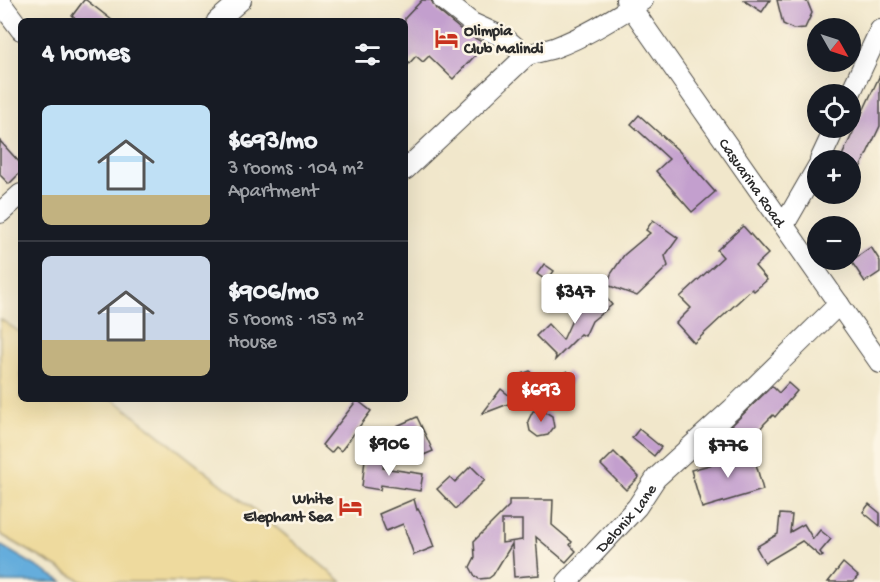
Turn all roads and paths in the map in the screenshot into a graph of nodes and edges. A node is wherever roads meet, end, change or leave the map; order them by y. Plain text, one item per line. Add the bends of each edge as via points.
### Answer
1 (242, 0) edge
2 (443, 0) edge
3 (0, 2) edge
4 (633, 2) edge
5 (221, 18) edge
6 (18, 26) edge
7 (880, 30) edge
8 (526, 56) junction
9 (855, 84) edge
10 (408, 167) edge
11 (807, 185) edge
12 (18, 197) edge
13 (0, 213) edge
14 (784, 225) junction
15 (839, 304) junction
16 (880, 363) edge
17 (567, 582) edge

1 - 5 street
2 - 8 street
3 - 6 street
4 - 8 street via 606,23 552,49
4 - 14 street, Casuarina Road via 711,125
7 - 9 street
8 - 10 street
11 - 14 street
12 - 13 street
14 - 15 street, Casuarina Road
15 - 16 street, Casuarina Road
15 - 17 street, Delonix Lane via 732,410 656,478 637,507

